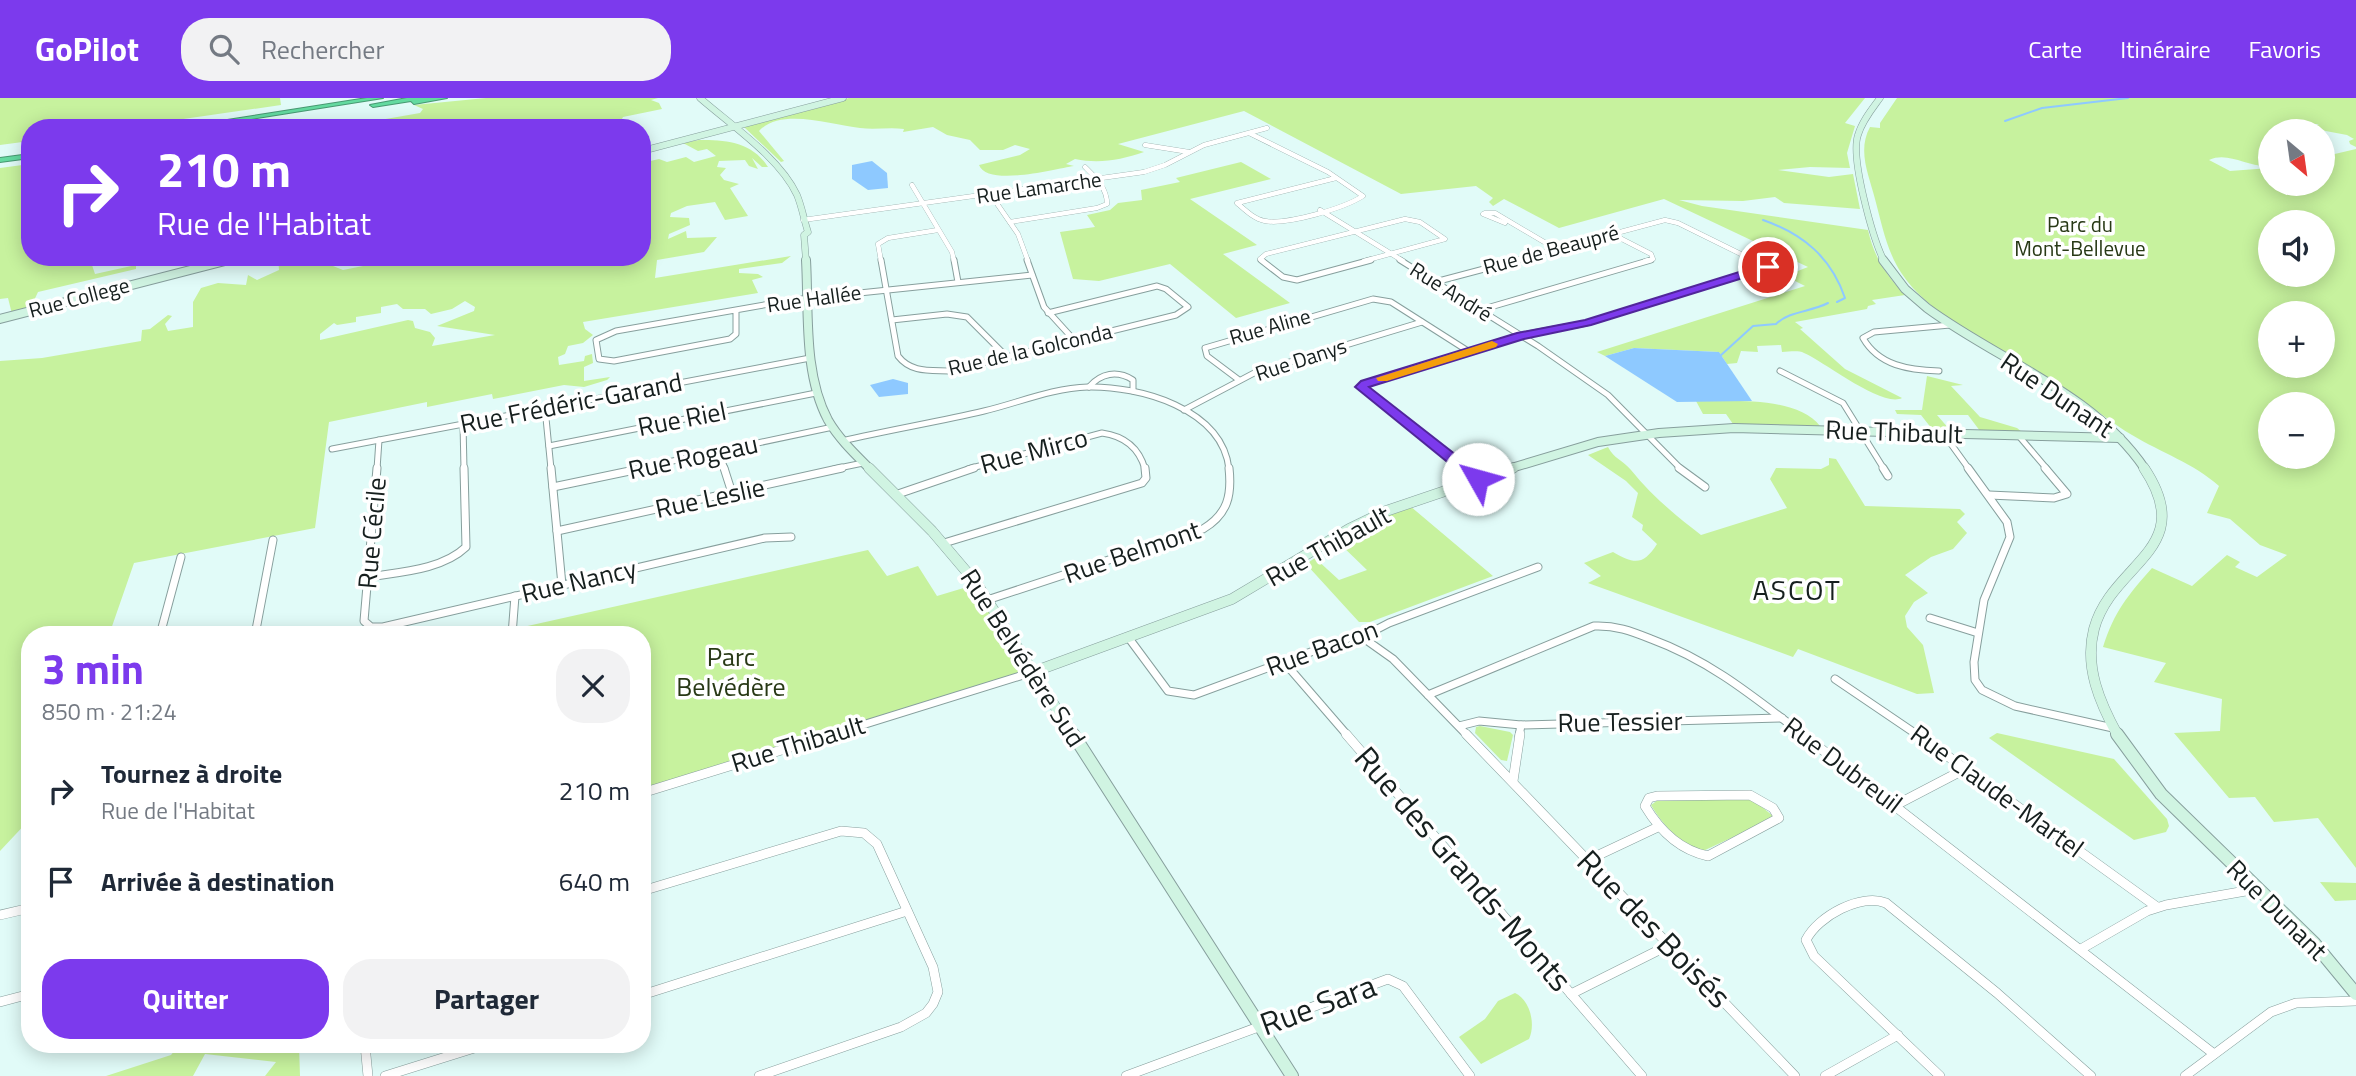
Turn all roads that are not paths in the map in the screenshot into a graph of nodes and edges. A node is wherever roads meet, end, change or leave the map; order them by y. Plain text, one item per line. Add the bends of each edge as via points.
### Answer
1 (371, 98) edge
2 (380, 98) edge
3 (421, 98) edge
4 (444, 98) edge
5 (843, 98) edge
6 (702, 99) edge
7 (1878, 100) edge
8 (323, 107) junction
9 (354, 108) junction
10 (241, 119) edge
11 (282, 119) edge
12 (733, 127) junction
13 (1267, 128) dead end
14 (1249, 133) junction
15 (1145, 145) dead end
16 (651, 149) edge
17 (21, 150) edge
18 (1189, 152) junction
19 (0, 153) edge
20 (21, 157) edge
21 (0, 160) edge
22 (1085, 167) dead end
23 (1336, 178) junction
24 (1098, 179) junction
25 (912, 185) dead end
26 (991, 195) junction
27 (923, 205) junction
28 (1320, 211) junction
29 (803, 220) junction
30 (1010, 222) junction
31 (1513, 226) junction
32 (938, 230) junction
33 (1354, 232) junction
34 (1612, 234) junction
35 (1556, 249) junction
36 (1392, 255) junction
37 (204, 266) edge
38 (1768, 267) junction
39 (1032, 275) junction
40 (1786, 276) dead end
41 (958, 282) junction
42 (1435, 282) junction
43 (887, 289) junction
44 (807, 298) junction
45 (736, 310) junction
46 (1480, 310) junction
47 (1048, 313) junction
48 (0, 319) edge
49 (892, 320) junction
50 (1422, 322) junction
51 (1950, 325) junction
52 (1521, 335) junction
53 (1075, 341) junction
54 (1468, 351) junction
55 (810, 358) junction
56 (1008, 358) junction
57 (1780, 371) dead end
58 (1939, 371) dead end
59 (1239, 380) junction
60 (1089, 387) junction
61 (1133, 391) junction
62 (816, 393) junction
63 (545, 408) junction
64 (1184, 410) junction
65 (463, 424) junction
66 (833, 427) junction
67 (1860, 431) junction
68 (1943, 433) junction
69 (1647, 434) junction
70 (2018, 435) junction
71 (2120, 438) junction
72 (379, 440) junction
73 (842, 441) junction
74 (549, 446) junction
75 (331, 449) dead end
76 (719, 452) junction
77 (863, 463) junction
78 (1888, 476) dead end
79 (1478, 479) junction
80 (553, 487) junction
81 (1705, 487) dead end
82 (732, 493) junction
83 (895, 495) junction
84 (1989, 495) junction
85 (557, 531) junction
86 (791, 537) dead end
87 (273, 540) dead end
88 (944, 543) junction
89 (180, 557) dead end
90 (1538, 566) dead end
91 (368, 578) junction
92 (562, 585) junction
93 (515, 596) junction
94 (987, 600) junction
95 (1930, 618) dead end
96 (368, 625) joint
97 (162, 626) edge
98 (257, 626) edge
99 (513, 626) edge
100 (1978, 633) junction
101 (1128, 637) junction
102 (1362, 637) junction
103 (1284, 662) junction
104 (1033, 672) junction
105 (1835, 679) dead end
106 (1428, 695) junction
107 (1782, 718) junction
108 (1521, 725) junction
109 (1459, 726) junction
110 (2113, 728) junction
111 (1965, 769) junction
112 (1513, 781) junction
113 (651, 790) edge
114 (1896, 805) junction
115 (1658, 827) junction
116 (1588, 860) junction
117 (651, 888) edge
118 (2257, 889) junction
119 (2157, 907) junction
120 (21, 910) edge
121 (906, 911) junction
122 (0, 915) edge
123 (1669, 945) junction
124 (2081, 949) junction
125 (651, 992) edge
126 (1571, 994) junction
127 (2356, 995) edge
128 (21, 996) edge
129 (2356, 1001) edge
130 (0, 1002) edge
131 (1260, 1026) junction
132 (1898, 1035) junction
133 (366, 1053) edge
134 (458, 1053) edge
135 (2214, 1054) junction
136 (368, 1076) edge
137 (385, 1076) edge
138 (759, 1076) edge
139 (1126, 1076) edge
140 (1292, 1076) edge
141 (1470, 1076) edge
142 (1642, 1076) edge
143 (1795, 1076) edge
144 (1825, 1076) edge
145 (1940, 1076) edge
146 (2091, 1076) edge
147 (2185, 1076) edge

1 - 8 highway
2 - 8 highway
3 - 9 highway
4 - 9 highway
5 - 12 street
6 - 12 street, Rue Belvédère Sud
7 - 51 street, Rue Dunant via 1857,133 1854,152 1879,251 1899,283
8 - 10 highway
9 - 11 highway
12 - 16 street
12 - 29 street, Rue Belvédère Sud via 788,180
13 - 14 street, Rue Lamarche
14 - 18 street, Rue Lamarche
14 - 23 street
15 - 18 street
17 - 19 highway
18 - 24 street, Rue Lamarche via 1156,169
20 - 21 highway
22 - 24 street
23 - 28 street via 1361,192 1363,198
23 - 28 street via 1237,203 1267,222
24 - 26 street, Rue Lamarche
24 - 30 street via 1108,200 1104,206
25 - 27 street
26 - 27 street, Rue Lamarche
26 - 30 street
27 - 29 street, Rue Lamarche
27 - 32 street
28 - 33 street, Rue André
29 - 44 street, Rue Belvédère Sud via 807,225
30 - 39 street
31 - 31 street via 1495,213 1482,214 1483,216
31 - 35 street
32 - 41 street via 952,252
32 - 43 street, Rue de la Golconda via 879,243
33 - 36 street, Rue André
33 - 36 street via 1409,219 1446,238
33 - 36 street via 1266,254 1260,260 1283,277 1297,280
34 - 35 street, Rue de Beaupré
34 - 38 street, Rue de Beaupré via 1668,220
34 - 46 street via 1653,259
35 - 42 street, Rue de Beaupré
36 - 42 street, Rue André
37 - 48 street, Rue College
38 - 40 street
38 - 52 street via 1587,323
39 - 41 street, Rue Hallée
39 - 47 street
41 - 43 street, Rue Hallée
42 - 46 street, Rue André
43 - 44 street, Rue Hallée
43 - 49 street, Rue de la Golconda
44 - 45 street, Rue Hallée
44 - 55 street, Rue Belvédère Sud
45 - 45 street, Rue Hallée via 616,331 594,342 599,359 607,362 730,339 736,334
46 - 52 street, Rue André
47 - 53 street
47 - 53 street, Rue de la Golconda via 1157,286 1188,307 1181,313
49 - 56 street via 947,314 967,317
49 - 56 street, Rue de la Golconda via 899,359 912,369 943,372
50 - 54 street
50 - 59 street, Rue Danys
50 - 59 street, Rue Aline via 1384,299 1367,300 1205,348 1207,356
51 - 58 street via 1874,332 1863,338 1895,366
51 - 71 street, Rue Dunant via 2074,401
52 - 54 street
52 - 69 street, Rue André via 1612,398
53 - 56 street, Rue de la Golconda
54 - 79 street via 1361,387
55 - 62 street, Rue Belvédère Sud
55 - 63 street, Rue Frédéric-Garand
57 - 67 street via 1836,398
59 - 64 street, Rue Danys
60 - 61 street, Rue Belmont
60 - 61 street, Rue Belmont via 1101,376 1120,374 1133,380
60 - 73 street, Rue Belmont
61 - 64 street, Rue Belmont
62 - 66 street, Rue Belvédère Sud
62 - 74 street, Rue Riel
63 - 65 street, Rue Frédéric-Garand
63 - 74 street
64 - 94 street, Rue Belmont via 1209,429 1228,455 1230,500 1221,517 1194,534
65 - 72 street, Rue Frédéric-Garand
65 - 91 street via 466,547 450,559
66 - 73 street, Rue Belvédère Sud
66 - 76 street, Rue Rogeau
67 - 68 street, Rue Thibault
67 - 69 street, Rue Thibault via 1734,428
67 - 78 street
68 - 70 street, Rue Thibault
68 - 84 street
69 - 79 street, Rue Thibault via 1570,449
69 - 81 street, Rue André via 1680,469
70 - 71 street, Rue Thibault
70 - 84 street via 2067,494 2054,498
71 - 110 street, Rue Dunant via 2152,480 2161,523 2150,553 2109,599 2094,627 2092,673
72 - 75 street, Rue Frédéric-Garand
72 - 91 street, Rue Cécile
73 - 77 street, Rue Belvédère Sud
74 - 80 street
76 - 80 street, Rue Rogeau
76 - 82 street
77 - 82 street, Rue Leslie
77 - 83 street, Rue Belvédère Sud
79 - 101 street, Rue Thibault via 1374,516 1249,590
80 - 85 street
82 - 85 street, Rue Leslie
83 - 88 street, Rue Belvédère Sud
83 - 88 street, Rue Mirco via 958,472 1102,433 1128,443 1143,460 1147,473 1142,483
84 - 100 street via 2011,537 1991,576
85 - 92 street
86 - 92 street, Rue Nancy via 765,538
87 - 98 street
88 - 94 street, Rue Belvédère Sud
89 - 97 street
90 - 102 street, Rue Bacon
91 - 96 street, Rue Cécile via 364,621
92 - 93 street, Rue Nancy
93 - 96 street, Rue Nancy via 383,626
93 - 99 street
94 - 104 street, Rue Belvédère Sud
95 - 100 street
100 - 110 street via 1975,680 1990,697
101 - 103 street, Rue Bacon via 1163,686 1185,696
101 - 104 street, Rue Thibault
102 - 103 street, Rue Bacon
102 - 106 street, Rue des Boisés
103 - 126 street, Rue des Grands-Monts
104 - 113 street, Rue Thibault
104 - 131 street, Rue Belvédère Sud
105 - 111 street, Rue Claude-Martel
106 - 107 street, Rue Dubreuil via 1594,626 1612,625 1697,658
106 - 109 street, Rue des Boisés
107 - 108 street, Rue Tessier
107 - 114 street, Rue Dubreuil
108 - 109 street, Rue Tessier via 1479,721
108 - 112 street
109 - 112 street, Rue des Boisés
110 - 118 street, Rue Dunant via 2161,793
111 - 114 street
111 - 119 street, Rue Claude-Martel
112 - 116 street, Rue des Boisés
114 - 124 street, Rue Dubreuil
115 - 115 street via 1693,852 1708,856 1779,816 1752,795 1657,796 1649,798 1645,806
115 - 116 street
116 - 123 street, Rue des Boisés
117 - 121 street via 841,831 858,832 870,837 880,852
118 - 119 street
118 - 127 street, Rue Dunant via 2314,943
119 - 124 street
120 - 122 street
121 - 125 street
121 - 138 street via 933,967 937,992 926,1013 901,1027
123 - 126 street
123 - 143 street, Rue des Boisés
124 - 135 street, Rue Dubreuil
126 - 142 street, Rue des Grands-Monts
128 - 130 street
129 - 135 street via 2284,1007 2252,1024
131 - 139 street, Rue Sara
131 - 140 street, Rue Belvédère Sud
131 - 141 street, Rue Sara via 1392,979 1409,993
132 - 144 street
132 - 145 street
132 - 146 street via 1814,956 1806,940 1812,928 1861,902 1879,900 1896,910
133 - 136 street
134 - 137 street
135 - 147 street

